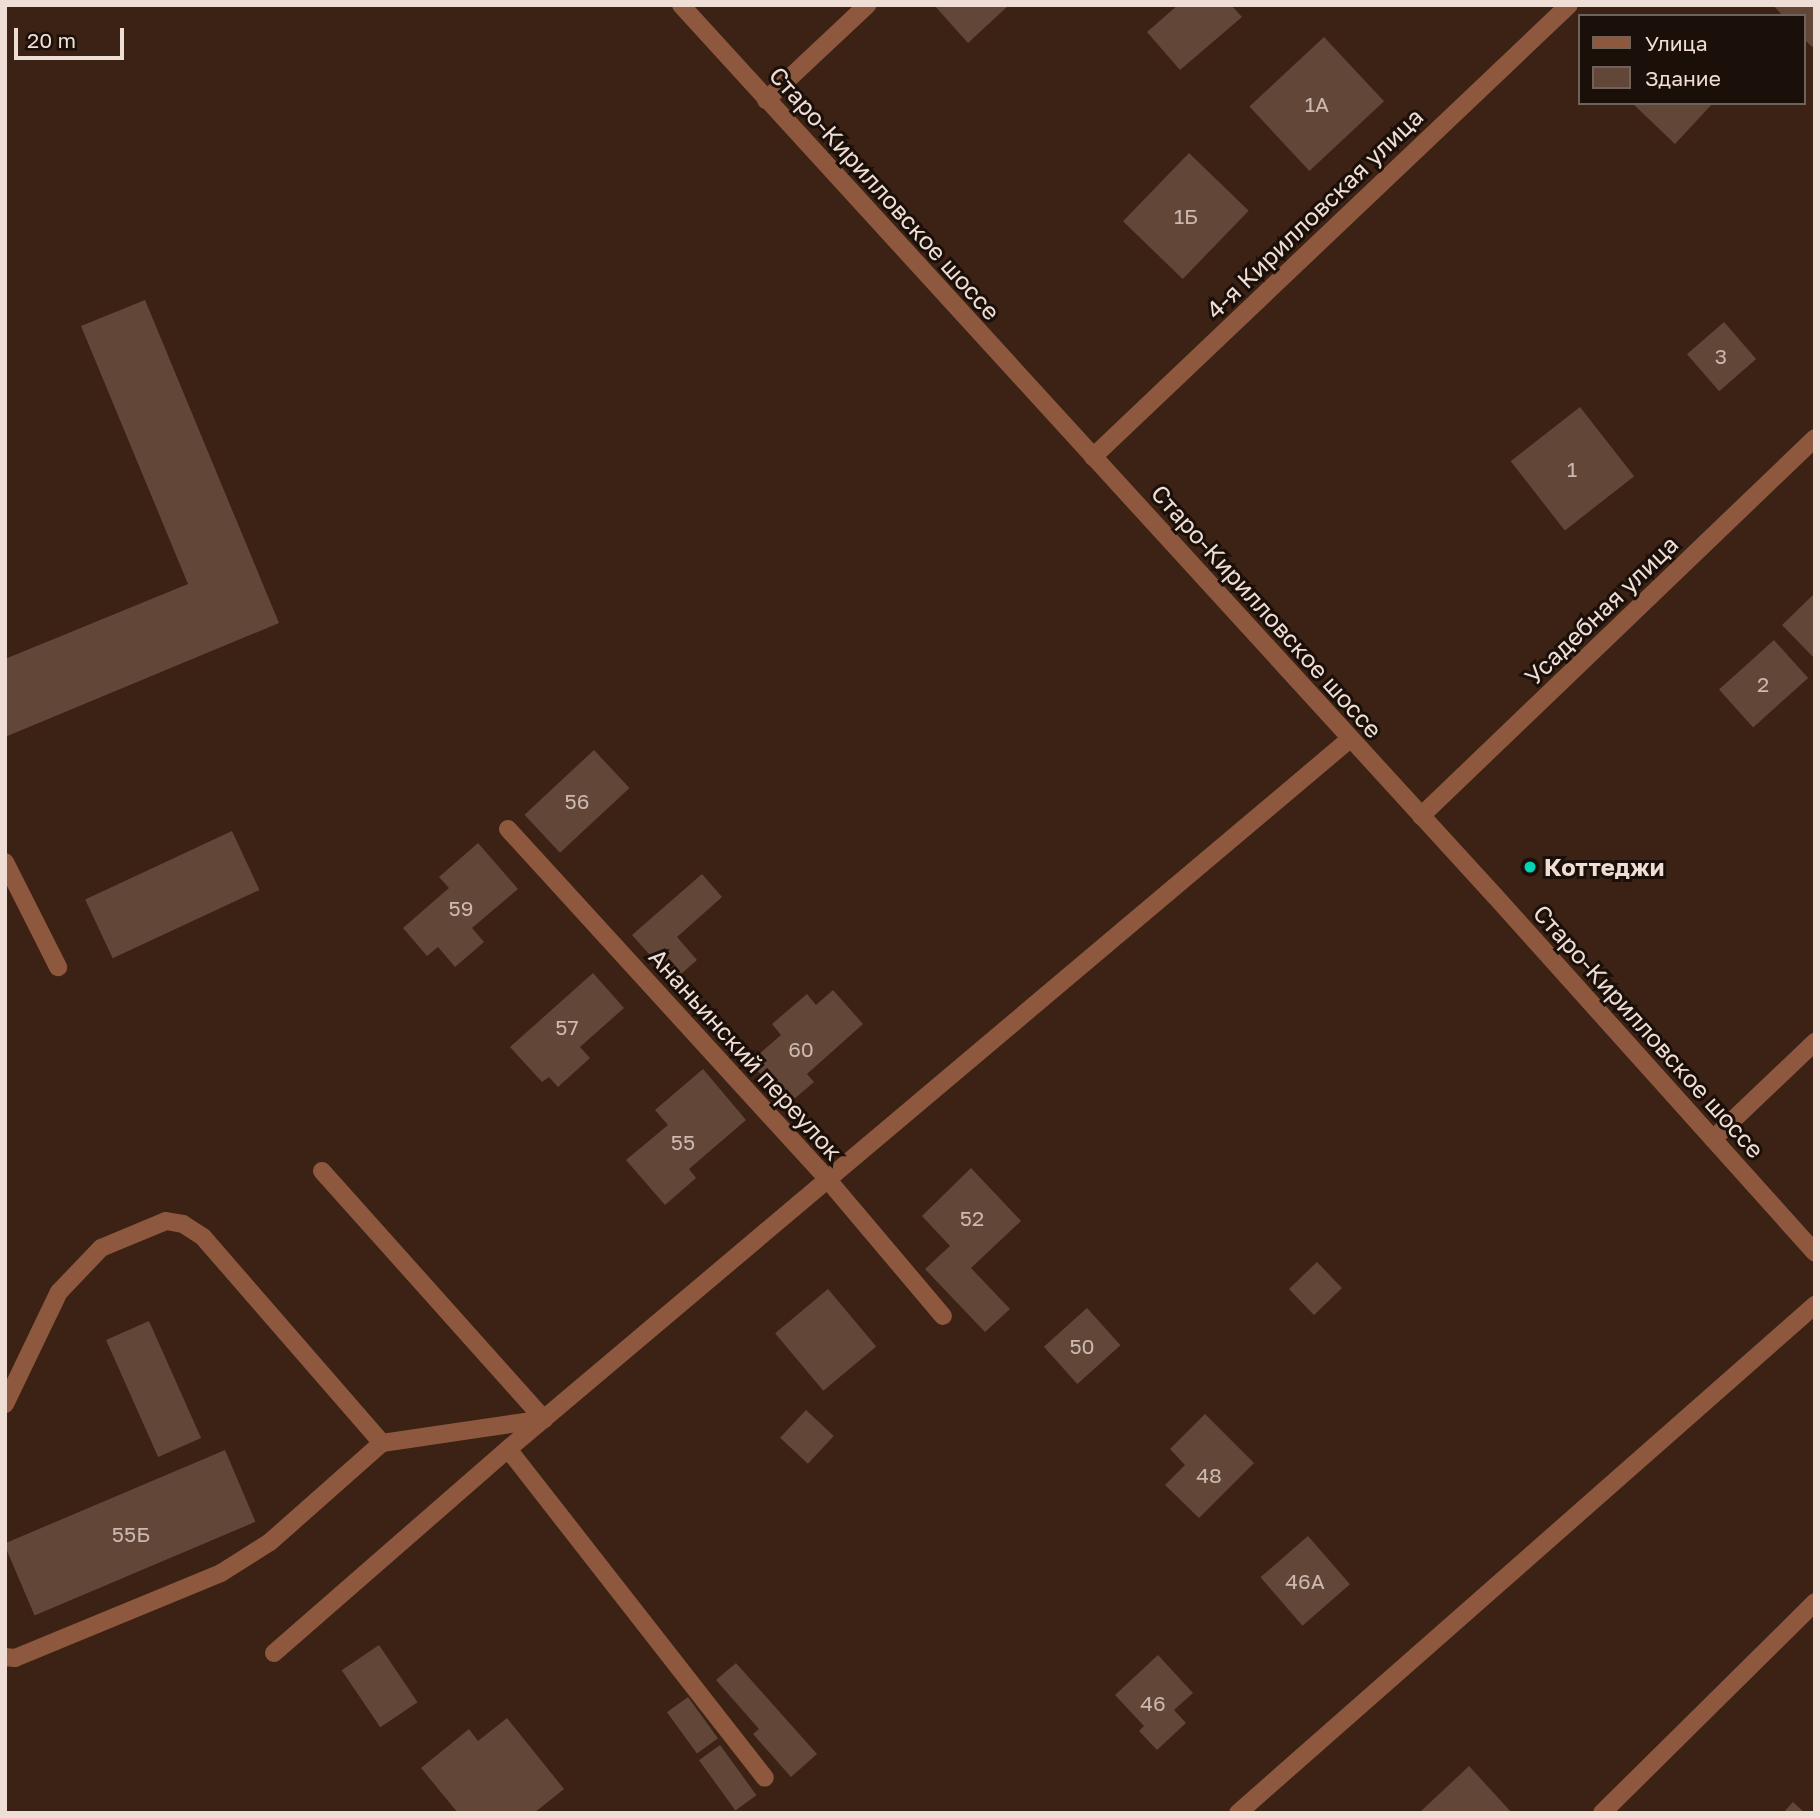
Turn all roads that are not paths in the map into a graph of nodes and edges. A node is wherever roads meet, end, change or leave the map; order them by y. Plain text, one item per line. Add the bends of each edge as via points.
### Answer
1 (681, 5) edge
2 (867, 5) edge
3 (1569, 5) edge
4 (766, 100) junction
5 (1815, 438) edge
6 (1093, 457) junction
7 (1350, 739) junction
8 (1421, 816) junction
9 (508, 828) dead end
10 (5, 862) edge
11 (58, 967) dead end
12 (1815, 1042) edge
13 (1713, 1139) junction
14 (322, 1171) dead end
15 (828, 1180) junction
16 (1815, 1253) edge
17 (1815, 1305) edge
18 (943, 1316) dead end
19 (5, 1404) edge
20 (544, 1419) junction
21 (382, 1443) junction
22 (508, 1449) junction
23 (1815, 1602) edge
24 (274, 1653) dead end
25 (5, 1657) edge
26 (765, 1778) dead end
27 (1238, 1813) edge
28 (1602, 1813) edge

1 - 4 street, Старо-Кирилловское шоссе
2 - 4 street
3 - 6 street, 4-я Кирилловская улица
4 - 6 street, Старо-Кирилловское шоссе
5 - 8 street, Усадебная улица
6 - 7 street, Старо-Кирилловское шоссе
7 - 8 street, Старо-Кирилловское шоссе
7 - 15 street
8 - 13 street, Старо-Кирилловское шоссе
9 - 15 street, Ананьинский переулок
10 - 11 street
12 - 13 street
13 - 16 street, Старо-Кирилловское шоссе
14 - 20 street
15 - 18 street, Ананьинский переулок
15 - 20 street
17 - 27 street
19 - 21 street via 59,1292 101,1248 166,1221 183,1224 203,1237
20 - 21 street
20 - 22 street
21 - 25 street via 270,1542 221,1573 15,1658
22 - 24 street
22 - 26 street
23 - 28 street

